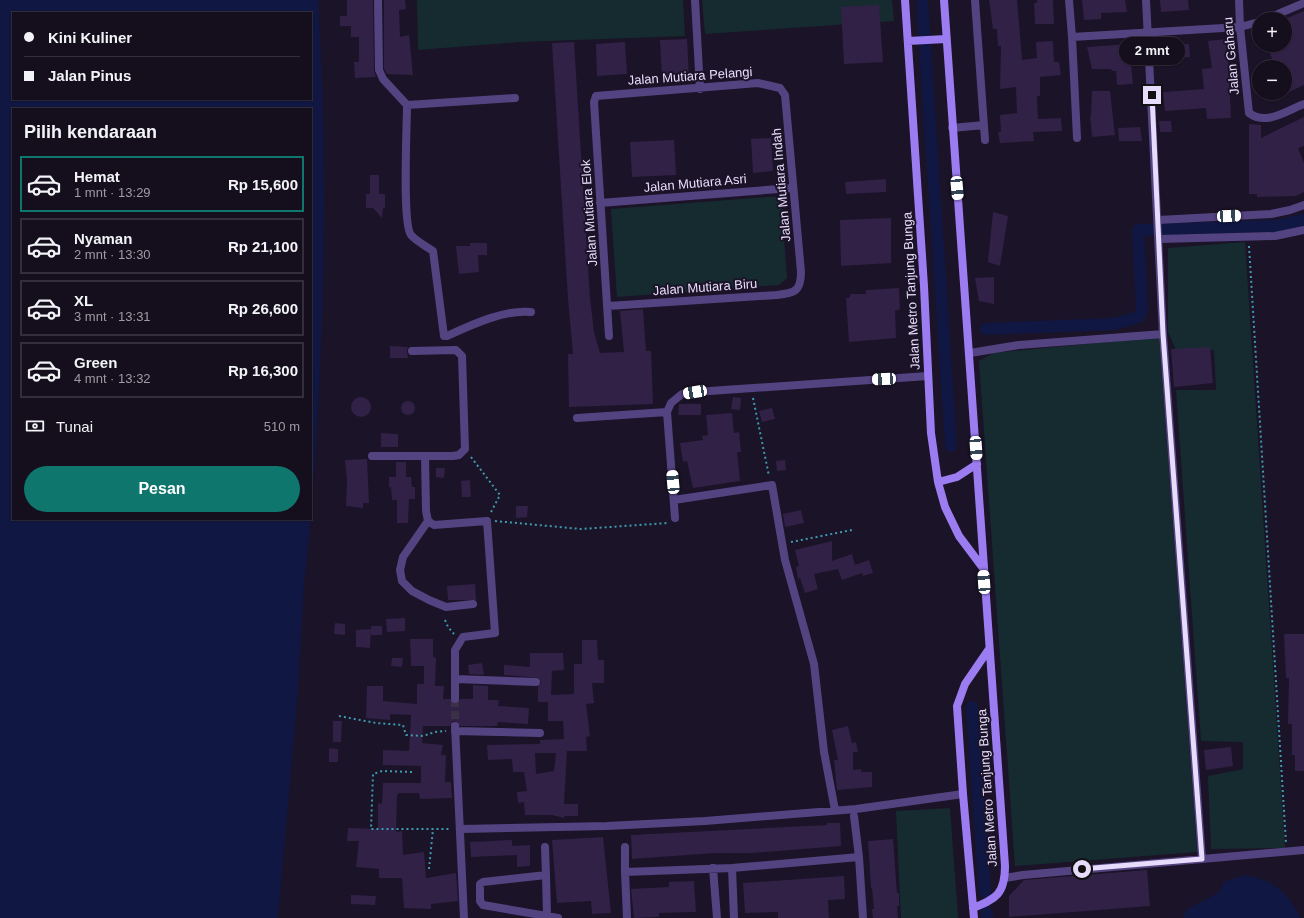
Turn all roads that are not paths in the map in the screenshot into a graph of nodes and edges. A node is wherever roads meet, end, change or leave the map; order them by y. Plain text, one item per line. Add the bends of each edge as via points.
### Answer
1 (378, 0) edge
2 (696, 0) edge
3 (905, 0) edge
4 (944, 0) edge
5 (975, 0) edge
6 (1069, 0) edge
7 (1146, 0) edge
8 (1239, 0) edge
9 (1304, 3) edge
10 (1283, 12) edge
11 (1252, 24) edge
12 (1240, 27) junction
13 (1148, 33) junction
14 (1072, 37) junction
15 (943, 39) junction
16 (908, 41) junction
17 (778, 87) joint
18 (700, 89) junction
19 (603, 94) joint
20 (515, 98) dead end
21 (1304, 104) edge
22 (407, 105) junction
23 (984, 125) junction
24 (952, 128) junction
25 (1077, 138) dead end
26 (985, 140) dead end
27 (792, 188) junction
28 (600, 203) junction
29 (1304, 205) edge
30 (1158, 222) junction
31 (1304, 230) edge
32 (1158, 237) junction
33 (800, 284) joint
34 (608, 306) junction
35 (531, 312) dead end
36 (1163, 334) junction
37 (609, 336) dead end
38 (412, 351) dead end
39 (970, 353) junction
40 (928, 376) junction
41 (667, 412) junction
42 (577, 418) dead end
43 (372, 456) dead end
44 (425, 456) junction
45 (977, 464) junction
46 (938, 482) junction
47 (674, 500) junction
48 (675, 518) road end
49 (428, 521) junction
50 (984, 569) junction
51 (473, 604) dead end
52 (989, 649) junction
53 (455, 679) junction
54 (536, 682) dead end
55 (455, 700) tunnel mouth
56 (540, 733) dead end
57 (963, 794) junction
58 (835, 810) junction
59 (854, 816) dead end
60 (461, 829) junction
61 (545, 847) dead end
62 (625, 847) dead end
63 (1304, 850) edge
64 (859, 856) junction
65 (1202, 859) junction
66 (713, 868) junction
67 (732, 868) junction
68 (625, 872) junction
69 (546, 875) junction
70 (1005, 878) junction
71 (973, 908) junction
72 (547, 916) junction
73 (464, 918) edge
74 (558, 918) edge
75 (627, 918) edge
76 (717, 918) edge
77 (734, 918) edge
78 (863, 918) edge
79 (974, 918) edge

1 - 22 street via 379,70 383,80
2 - 18 street
3 - 16 main road, Jalan Metro Tanjung Bunga
4 - 15 main road, Jalan Metro Tanjung Bunga
5 - 23 street
6 - 14 street
7 - 13 street
8 - 12 street, Jalan Gaharu
9 - 10 street
11 - 12 street
12 - 13 street
12 - 21 street, Jalan Gaharu via 1248,110 1256,118 1267,119
13 - 14 street
13 - 30 street
14 - 25 street
15 - 16 main road
15 - 24 main road, Jalan Metro Tanjung Bunga
16 - 40 main road, Jalan Metro Tanjung Bunga
17 - 18 street, Jalan Mutiara Pelangi via 758,84
17 - 27 street, Jalan Mutiara Indah via 785,95
18 - 19 street, Jalan Mutiara Pelangi
19 - 28 street, Jalan Mutiara Elok via 597,95 594,100
20 - 22 street
22 - 35 street via 405,187 408,229 414,238 433,251 444,336 472,324 511,313
23 - 24 street
23 - 26 street
24 - 39 main road, Jalan Metro Tanjung Bunga
27 - 28 street, Jalan Mutiara Asri
27 - 33 street, Jalan Mutiara Indah
28 - 34 street, Jalan Mutiara Elok
29 - 30 street via 1271,214
30 - 32 street
31 - 32 street via 1275,236
32 - 36 street
33 - 34 street, Jalan Mutiara Biru via 789,294
34 - 37 street, Jalan Mutiara Elok
36 - 39 street via 1019,345
36 - 65 street
38 - 44 street via 456,350 462,356 465,449 459,455
39 - 45 main road, Jalan Metro Tanjung Bunga
40 - 41 street via 685,393 671,403
40 - 46 main road, Jalan Metro Tanjung Bunga via 931,434
41 - 42 street
41 - 47 street
43 - 44 street
44 - 49 street
45 - 46 main road via 957,477
45 - 50 main road, Jalan Metro Tanjung Bunga
46 - 50 main road, Jalan Metro Tanjung Bunga via 945,508 959,536
47 - 48 street
47 - 58 street via 772,485 782,544 814,664 824,752
49 - 51 street via 403,557 400,570 402,580 412,591 446,607
49 - 53 street via 434,525 486,521 495,633 463,637 455,650
50 - 52 main road, Jalan Metro Tanjung Bunga
52 - 57 main road, Jalan Metro Tanjung Bunga via 965,684 958,706
52 - 70 main road, Jalan Metro Tanjung Bunga
53 - 54 street
53 - 55 street
56 - 60 street via 455,728
57 - 58 street
57 - 71 main road, Jalan Metro Tanjung Bunga
58 - 60 street via 608,826
59 - 64 street
60 - 73 street
61 - 69 street
62 - 68 street
63 - 65 street
64 - 67 street
64 - 78 street
65 - 70 street
66 - 67 street
66 - 68 street
66 - 76 street
67 - 77 street
68 - 75 street
69 - 72 street
69 - 72 street via 483,882 480,884 480,899 483,904
70 - 71 main road, Jalan Metro Tanjung Bunga via 992,901
71 - 79 main road, Jalan Metro Tanjung Bunga
72 - 74 street

